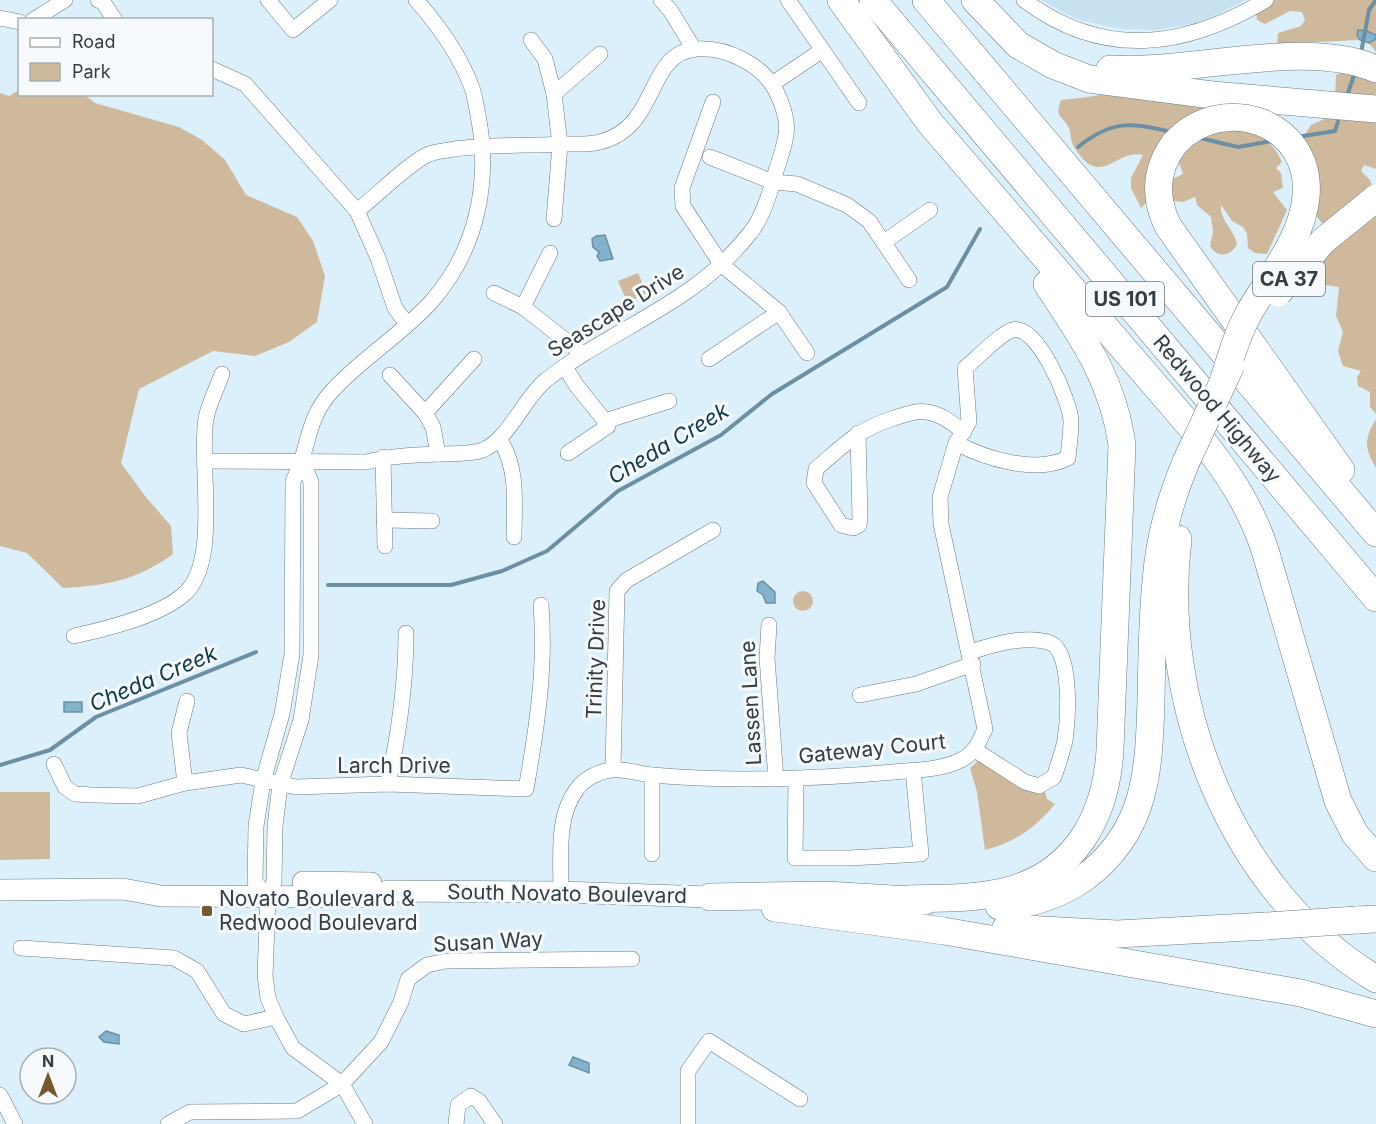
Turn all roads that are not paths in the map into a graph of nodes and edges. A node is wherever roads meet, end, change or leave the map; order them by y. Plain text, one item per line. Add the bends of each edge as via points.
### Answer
1 (65, 0) edge
2 (98, 0) edge
3 (268, 0) edge
4 (330, 0) edge
5 (416, 0) edge
6 (788, 0) edge
7 (841, 0) edge
8 (873, 0) edge
9 (926, 0) edge
10 (1024, 0) edge
11 (1266, 0) edge
12 (669, 3) edge
13 (982, 8) edge
14 (0, 18) edge
15 (36, 18) edge
16 (114, 18) edge
17 (18, 22) edge
18 (531, 40) dead end
19 (694, 49) junction
20 (821, 51) junction
21 (600, 54) dead end
22 (213, 69) edge
23 (1376, 69) edge
24 (772, 84) junction
25 (554, 94) junction
26 (713, 102) dead end
27 (859, 103) dead end
28 (1376, 109) edge
29 (484, 145) junction
30 (560, 145) junction
31 (710, 157) dead end
32 (773, 182) junction
33 (1376, 198) edge
34 (930, 210) dead end
35 (357, 211) junction
36 (554, 219) dead end
37 (1009, 219) junction
38 (884, 242) junction
39 (550, 253) dead end
40 (721, 264) junction
41 (909, 280) dead end
42 (494, 293) dead end
43 (523, 307) junction
44 (778, 312) junction
45 (407, 324) junction
46 (807, 353) dead end
47 (583, 354) junction
48 (474, 359) dead end
49 (709, 359) dead end
50 (565, 367) junction
51 (222, 374) dead end
52 (390, 375) dead end
53 (1224, 379) junction
54 (669, 401) dead end
55 (425, 413) junction
56 (605, 421) junction
57 (963, 432) junction
58 (858, 433) junction
59 (499, 439) junction
60 (568, 453) dead end
61 (438, 454) junction
62 (384, 457) junction
63 (205, 461) junction
64 (303, 462) junction
65 (1189, 465) junction
66 (384, 520) junction
67 (432, 521) dead end
68 (1368, 523) edge
69 (713, 530) dead end
70 (514, 537) dead end
71 (385, 546) dead end
72 (1376, 598) edge
73 (541, 605) dead end
74 (769, 625) dead end
75 (406, 633) dead end
76 (74, 636) dead end
77 (972, 658) junction
78 (860, 695) dead end
79 (187, 701) dead end
80 (975, 750) junction
81 (54, 764) dead end
82 (613, 769) junction
83 (913, 770) junction
84 (652, 775) junction
85 (776, 779) junction
86 (796, 779) junction
87 (263, 781) junction
88 (185, 783) junction
89 (388, 784) junction
90 (280, 785) junction
91 (652, 854) dead end
92 (1376, 858) edge
93 (266, 887) junction
94 (0, 890) edge
95 (561, 892) junction
96 (710, 897) junction
97 (907, 899) junction
98 (837, 916) junction
99 (1366, 920) edge
100 (21, 948) dead end
101 (632, 959) dead end
102 (1376, 979) edge
103 (1376, 1014) edge
104 (276, 1017) junction
105 (342, 1084) junction
106 (0, 1095) edge
107 (800, 1099) dead end
108 (15, 1124) edge
109 (168, 1124) edge
110 (364, 1124) edge
111 (456, 1124) edge
112 (495, 1124) edge
113 (688, 1124) edge

1 - 15 street
2 - 16 street
3 - 4 street via 293,30
5 - 29 street via 440,26 472,89
6 - 20 street
7 - 37 highway via 919,110
8 - 72 highway, Redwood Highway / US 101
9 - 68 highway, Redwood Highway / US 101
10 - 11 street via 1069,26 1099,35 1162,40 1192,35 1224,23
12 - 19 street
13 - 23 highway via 1045,51 1100,68 1149,69 1316,56 1349,60
13 - 28 highway via 1018,45 1078,76 1117,85
14 - 17 street
18 - 25 street via 545,59
19 - 24 street, Seascape Drive via 734,55 753,65
19 - 30 street via 666,64 634,124 599,142
20 - 24 street
20 - 27 street
21 - 25 street
22 - 35 street via 245,84
24 - 32 street, Seascape Drive via 787,114 787,136
25 - 30 street
26 - 40 street via 682,188 687,215
29 - 30 street
29 - 35 street via 427,155
29 - 45 street via 479,211 469,240 431,302
30 - 36 street
31 - 32 street
32 - 38 street via 797,184 847,205 869,221
32 - 40 street, Seascape Drive via 752,231
33 - 53 highway, CA 37, bridge via 1333,233 1296,271 1256,322
34 - 38 street
35 - 45 street via 395,308
37 - 92 highway via 1201,439 1241,493 1265,550 1338,801 1355,834
37 - 97 highway via 1095,358 1118,420 1122,470 1107,781 1100,809 1085,836 1045,874 1025,885 992,894
38 - 41 street
39 - 43 street
40 - 44 street
40 - 47 street, Seascape Drive via 694,289
42 - 43 street
43 - 47 street
44 - 46 street
44 - 49 street
45 - 64 street via 332,391 307,432
47 - 50 street, Seascape Drive
48 - 55 street
50 - 56 street
50 - 59 street, Seascape Drive via 535,390
51 - 63 street via 206,417
52 - 55 street
53 - 65 highway, CA 37, bridge
53 - 68 highway, bridge via 1242,327 1298,229 1306,197 1305,176 1287,140 1253,119 1233,116 1213,118 1195,126 1175,143 1162,165 1158,183 1167,226 1338,464
54 - 56 street
55 - 61 street via 434,427
56 - 60 street via 608,426
57 - 57 street via 965,368 1011,330 1022,329 1034,338 1066,395 1071,420 1068,458 1055,464 997,461
57 - 58 street via 944,417 925,412 907,414
57 - 77 street, Gateway Court via 940,497 941,524
58 - 58 street via 813,476 842,525 853,528 861,519
59 - 61 street, Seascape Drive via 484,449 465,454
59 - 70 street via 511,464
61 - 62 street, Seascape Drive
62 - 64 street, Seascape Drive via 366,462
62 - 66 street
63 - 64 street, Seascape Drive
63 - 76 street via 203,553 195,581 183,596 161,609
64 - 87 street via 292,481 292,654 288,685
64 - 90 street via 311,482 311,655 301,720
65 - 97 highway via 1171,504 1157,567 1146,781 1135,816 1123,837 1089,874 1045,898 992,907
65 - 102 highway via 1178,543 1175,613 1182,682 1201,750 1232,820 1269,878 1325,941
66 - 67 street
66 - 71 street
69 - 82 street, Trinity Drive via 627,580 617,591
73 - 89 street, Larch Drive via 544,642 540,711 526,789
74 - 85 street, Lassen Lane via 767,658
75 - 89 street via 404,696
77 - 78 street via 916,684
77 - 80 street, Gateway Court via 985,729
77 - 80 street via 1016,641 1048,642 1058,648 1063,658 1068,697 1065,741 1054,777 1038,786 1025,782
79 - 88 street via 179,733
80 - 83 street, Gateway Court via 947,766
81 - 88 street, Larch Drive via 64,787 75,794 138,796
82 - 84 street, Gateway Court
82 - 95 street via 587,779 568,806 563,823
83 - 86 street, Gateway Court
83 - 86 street via 921,854 795,858
84 - 85 street, Gateway Court
84 - 91 street
85 - 86 street, Gateway Court
87 - 88 street, Larch Drive via 241,775
87 - 90 street, Larch Drive
87 - 93 street via 256,826
89 - 90 street, Larch Drive
90 - 93 street
93 - 94 main road, South Novato Boulevard via 161,896 123,889
93 - 95 main road, South Novato Boulevard via 371,897 388,891
93 - 104 street via 265,976
95 - 96 main road, South Novato Boulevard
96 - 97 highway via 803,894
96 - 98 highway
98 - 99 highway, bridge via 1094,933
98 - 103 highway via 1300,993
100 - 104 street via 174,958 197,971 224,1014 244,1024
101 - 105 street, Susan Way via 446,961 427,965 408,979 381,1042
104 - 105 street via 293,1048
105 - 109 street, Susan Way via 297,1111 190,1112
105 - 110 street
106 - 108 street
107 - 113 street via 709,1041 688,1071
111 - 112 street via 458,1105 471,1096

